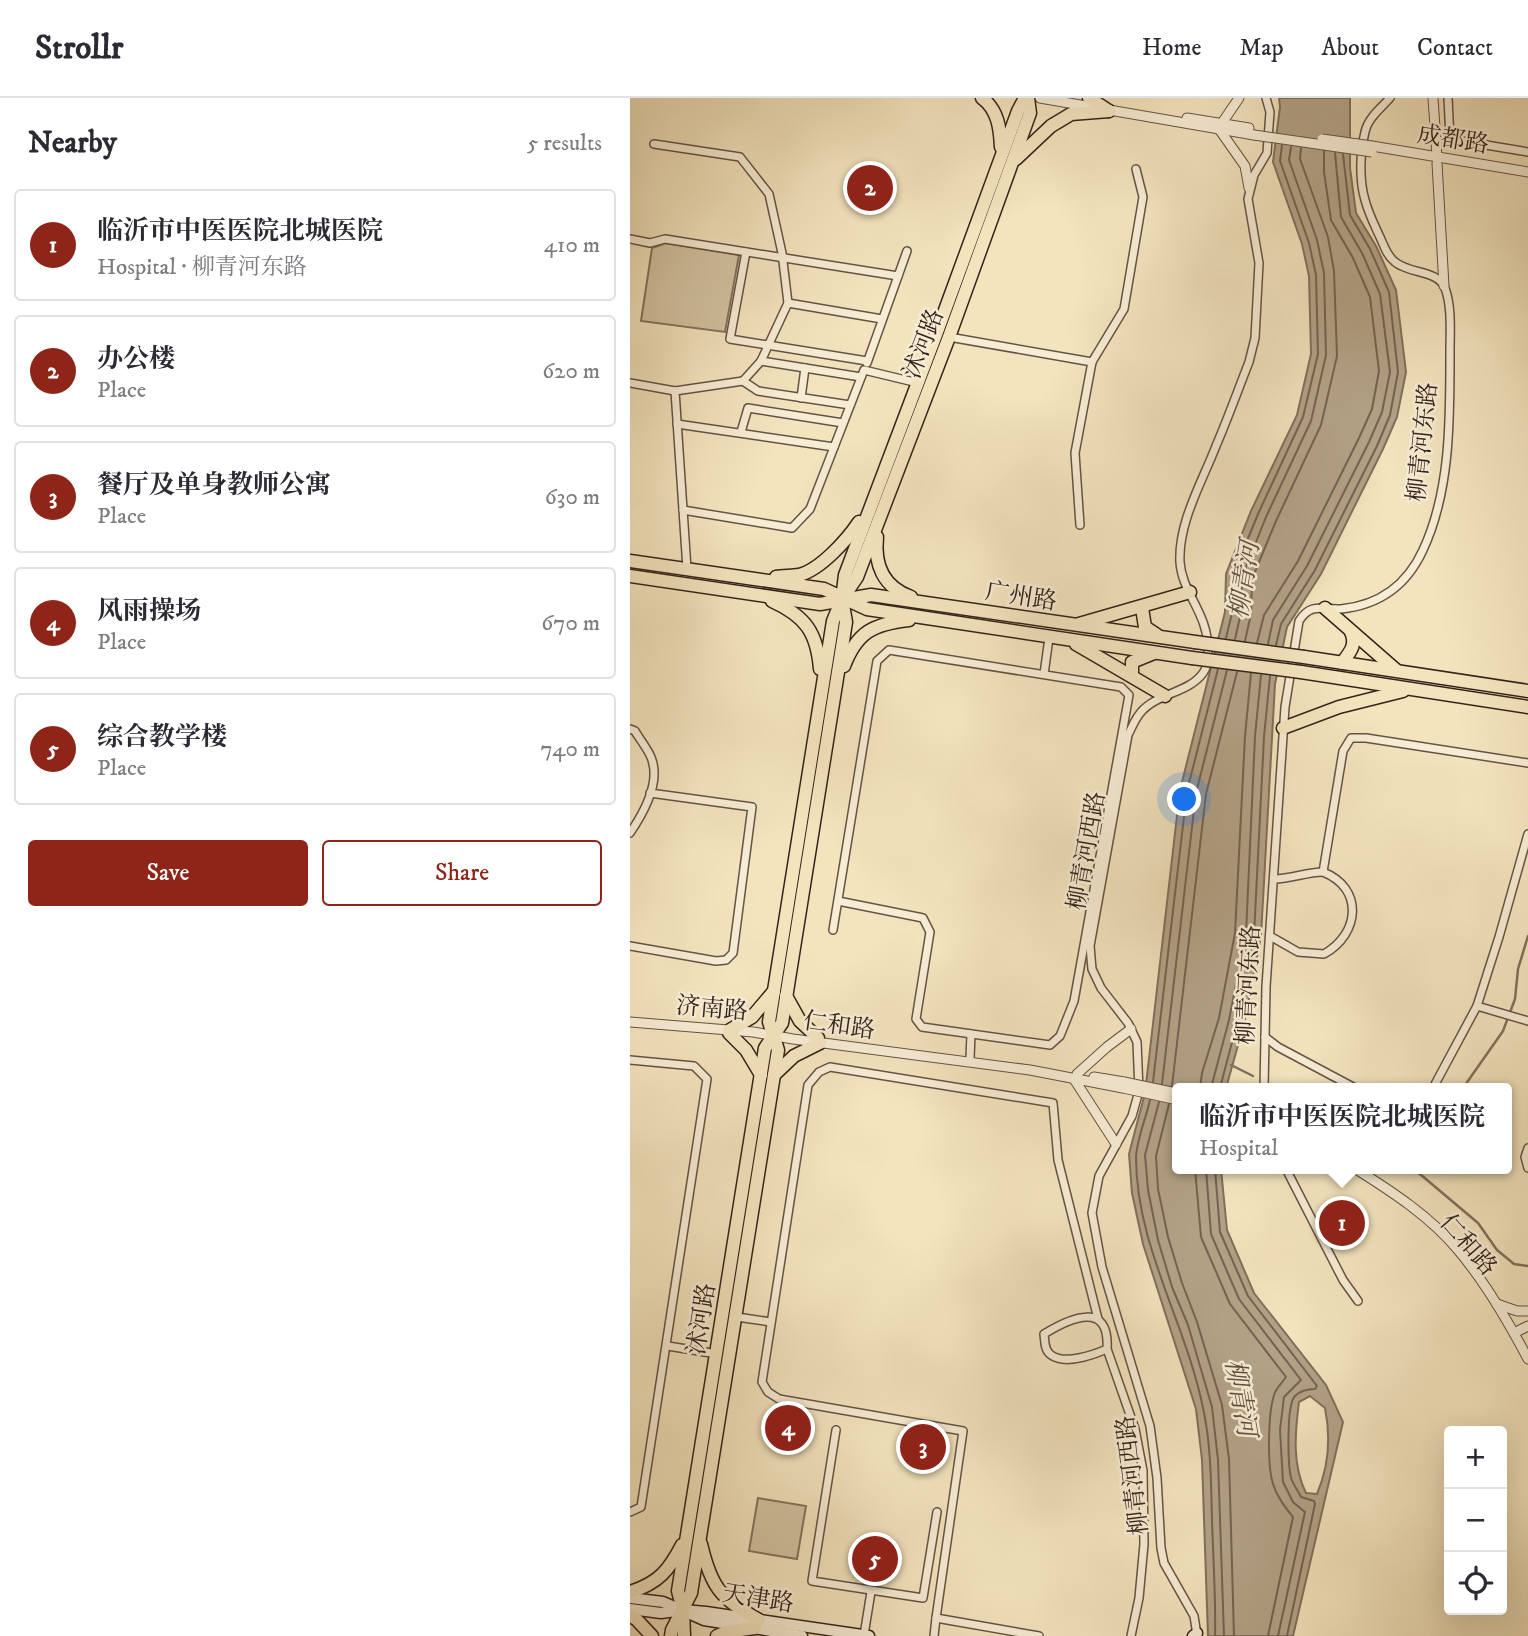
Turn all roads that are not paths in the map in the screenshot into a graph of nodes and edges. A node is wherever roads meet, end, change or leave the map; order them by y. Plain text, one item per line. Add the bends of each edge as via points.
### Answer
1 (982, 98) edge
2 (1026, 98) edge
3 (1040, 98) edge
4 (1063, 98) edge
5 (1239, 98) edge
6 (1266, 98) edge
7 (1390, 98) edge
8 (1433, 98) edge
9 (1448, 98) edge
10 (1098, 105) edge
11 (1221, 126) junction
12 (654, 144) dead end
13 (1528, 152) edge
14 (1007, 159) junction
15 (1437, 160) junction
16 (1136, 169) dead end
17 (1528, 172) edge
18 (1528, 177) edge
19 (1250, 188) junction
20 (630, 239) edge
21 (907, 251) dead end
22 (746, 252) junction
23 (782, 257) junction
24 (898, 276) junction
25 (1444, 286) junction
26 (788, 303) junction
27 (882, 318) junction
28 (949, 337) junction
29 (768, 345) junction
30 (761, 361) junction
31 (867, 361) junction
32 (1092, 362) junction
33 (805, 368) junction
34 (863, 373) junction
35 (743, 381) junction
36 (630, 383) edge
37 (918, 383) junction
38 (675, 391) junction
39 (801, 398) junction
40 (850, 405) junction
41 (843, 423) junction
42 (677, 424) junction
43 (741, 432) junction
44 (834, 447) junction
45 (870, 508) junction
46 (683, 510) junction
47 (880, 517) junction
48 (1080, 525) dead end
49 (630, 561) edge
50 (687, 569) junction
51 (630, 576) edge
52 (759, 579) junction
53 (1190, 593) junction
54 (759, 595) junction
55 (842, 599) junction
56 (931, 604) junction
57 (1142, 607) junction
58 (1325, 608) junction
59 (923, 618) junction
60 (1072, 626) junction
61 (1350, 631) junction
62 (1160, 637) junction
63 (1049, 638) junction
64 (1070, 641) junction
65 (1155, 653) junction
66 (1342, 663) junction
67 (1398, 672) junction
68 (1044, 674) junction
69 (1132, 676) junction
70 (1330, 677) junction
71 (829, 690) junction
72 (1411, 690) junction
73 (1528, 691) edge
74 (1165, 696) junction
75 (1528, 706) edge
76 (1339, 708) junction
77 (1283, 728) junction
78 (630, 729) edge
79 (1528, 763) edge
80 (650, 793) junction
81 (630, 833) edge
82 (1528, 834) edge
83 (1323, 872) junction
84 (1274, 879) junction
85 (838, 901) junction
86 (833, 930) dead end
87 (1270, 936) junction
88 (630, 946) edge
89 (780, 993) junction
90 (1477, 1006) junction
91 (1525, 1020) edge
92 (630, 1023) edge
93 (1131, 1029) junction
94 (730, 1031) junction
95 (971, 1034) junction
96 (774, 1035) junction
97 (1265, 1037) junction
98 (819, 1041) junction
99 (970, 1058) junction
100 (630, 1060) edge
101 (768, 1075) junction
102 (1075, 1076) junction
103 (1264, 1083) edge
104 (1345, 1083) edge
105 (1436, 1083) edge
106 (1124, 1085) junction
107 (1172, 1093) edge
108 (1172, 1098) edge
109 (1116, 1144) junction
110 (1528, 1148) edge
111 (1528, 1168) edge
112 (1289, 1174) edge
113 (1355, 1174) edge
114 (1363, 1174) edge
115 (1359, 1301) dead end
116 (1497, 1304) junction
117 (1528, 1311) edge
118 (737, 1317) junction
119 (1098, 1319) junction
120 (771, 1322) junction
121 (1528, 1326) edge
122 (1121, 1327) junction
123 (1106, 1331) junction
124 (1514, 1333) junction
125 (668, 1346) junction
126 (1107, 1349) junction
127 (1528, 1351) edge
128 (718, 1354) junction
129 (1528, 1359) edge
130 (836, 1430) dead end
131 (630, 1512) edge
132 (937, 1512) dead end
133 (694, 1537) junction
134 (630, 1592) edge
135 (872, 1592) junction
136 (630, 1598) edge
137 (630, 1609) edge
138 (683, 1610) junction
139 (630, 1616) edge
140 (936, 1618) junction
141 (757, 1624) junction
142 (1196, 1635) edge
143 (652, 1636) edge
144 (671, 1636) edge
145 (684, 1636) edge
146 (718, 1636) edge
147 (802, 1636) edge
148 (867, 1636) edge
149 (934, 1636) edge
150 (1039, 1636) edge
151 (1131, 1636) edge

1 - 14 main road via 994,110
2 - 14 main road, 沭河路 via 1018,111
3 - 10 street
4 - 10 street
5 - 11 street
6 - 19 street, 柳青河西路 via 1270,111 1267,153
7 - 25 street via 1365,130 1361,176 1365,201 1388,255 1409,270 1435,277
8 - 15 street
9 - 13 street via 1450,139
10 - 11 street
10 - 14 main road via 1051,125
11 - 15 street, 成都路, bridge
11 - 19 street via 1245,166
12 - 23 street via 740,157 769,194
14 - 28 main road, 沭河路
14 - 37 main road, 沭河路
15 - 17 street, 成都路
15 - 18 street, 成都路
15 - 25 street
16 - 32 street via 1143,197 1124,309
19 - 53 street, 柳青河西路 via 1259,263 1255,338 1250,362 1183,532 1180,565
20 - 22 street via 650,243 665,239
21 - 24 street
22 - 23 street
22 - 29 street via 730,339
23 - 24 street
23 - 26 street
24 - 27 street
25 - 58 street, 柳青河东路 via 1450,313 1448,430 1442,493 1423,550 1391,593 1342,609
26 - 27 street
26 - 29 street
27 - 31 street
28 - 32 street
28 - 47 main road, 沭河路
29 - 30 street
29 - 31 street
30 - 33 street
30 - 35 street
31 - 34 street
32 - 48 street via 1075,453
33 - 34 street
33 - 39 street
34 - 37 street
34 - 40 street
35 - 38 street
35 - 39 street via 758,391
36 - 38 street
37 - 45 main road, 沭河路
38 - 42 street
39 - 40 street
40 - 41 street
41 - 43 street via 748,408
41 - 44 street
42 - 43 street
42 - 46 street
43 - 44 street
44 - 46 street via 810,509 792,528
45 - 52 main road via 847,539 820,563 801,574
45 - 55 main road, 沭河路 via 845,576
46 - 50 street
47 - 55 main road, 沭河路 via 857,577
47 - 56 main road via 875,554 882,576 902,594
49 - 50 main road, 广州路
50 - 52 main road, 广州路
51 - 54 main road, 广州路
52 - 55 main road, 广州路 via 824,589
53 - 57 main road
53 - 74 street, 柳青河西路 via 1204,619 1208,656 1204,672
54 - 55 main road, 广州路 via 820,604
54 - 71 main road via 793,611 808,626
55 - 56 main road, 广州路 via 870,595
55 - 59 main road, 广州路 via 867,609
55 - 71 main road, 沭河路 via 833,621
56 - 60 main road, 广州路
57 - 60 main road
57 - 62 main road via 1145,626
58 - 61 main road
58 - 77 street, 柳青河东路 via 1312,608 1299,621
59 - 63 main road, 广州路
59 - 71 main road via 866,631
60 - 62 main road, 广州路
61 - 66 main road via 1352,649
61 - 67 main road
62 - 66 main road, 广州路, bridge
63 - 64 main road, 广州路
63 - 68 street
64 - 65 main road, 广州路
64 - 69 main road
65 - 69 main road via 1132,662
65 - 70 main road, 广州路, bridge
66 - 67 main road
67 - 73 main road
68 - 85 street via 889,650 877,661
68 - 95 street via 1121,687 1129,695 1074,1001 1060,1036 1050,1045
69 - 74 main road
70 - 72 main road
70 - 76 main road via 1347,691
71 - 89 main road, 沭河路
72 - 75 main road
72 - 76 main road
74 - 93 street, 柳青河西路 via 1141,712 1128,735 1090,946 1092,969 1101,988
76 - 77 main road
77 - 84 street, 柳青河东路
78 - 80 street via 653,760
79 - 83 street via 1351,738 1343,751
80 - 81 street
80 - 88 street via 752,807 733,953 716,961
82 - 90 street
83 - 84 street
83 - 87 street via 1346,886 1352,901 1351,925 1343,938 1324,954 1298,952
84 - 87 street, 柳青河东路
85 - 86 street
85 - 95 street via 923,919 930,932 916,1019 922,1027
87 - 97 street, 柳青河东路
89 - 94 main road
89 - 96 main road, 沭河路 via 769,1022
89 - 98 main road
90 - 91 street
90 - 105 street
92 - 94 street, 济南路
93 - 102 street
93 - 109 street, 柳青河西路 via 1138,1042 1139,1091 1132,1116
94 - 96 street, 济南路
94 - 101 main road
95 - 99 street
96 - 98 street, 仁和路
96 - 101 main road, 沭河路 via 778,1050
97 - 103 street, 柳青河东路
97 - 104 street
98 - 99 street, 仁和路
98 - 101 main road
98 - 102 street, 仁和路
99 - 102 street, 仁和路
100 - 125 street via 694,1066 707,1079
101 - 118 main road, 沭河路
101 - 128 main road, 沭河路
102 - 106 street, 仁和路
102 - 109 street
106 - 107 street, bridge
106 - 108 street, bridge
109 - 122 street, 柳青河西路 via 1099,1176 1092,1213 1102,1267
110 - 111 street
112 - 115 street via 1343,1280
113 - 124 street, 仁和路 via 1423,1222 1454,1251
114 - 116 street, 仁和路 via 1449,1241
116 - 117 street
116 - 124 street, 仁和路
118 - 120 street
118 - 133 main road, 沭河路
119 - 120 street via 1058,1160 1053,1103 830,1066 808,1085
119 - 123 street
119 - 126 street via 1064,1322 1044,1334 1045,1348 1063,1358
120 - 140 street via 762,1382 779,1399 963,1431
121 - 124 street
122 - 123 street
122 - 142 street, 柳青河西路 via 1150,1426 1164,1563 1194,1616
123 - 126 street
124 - 127 street, 仁和路
124 - 129 street, 仁和路
125 - 128 street
125 - 131 street via 641,1507
126 - 151 street via 1135,1429 1143,1471 1144,1544
128 - 133 main road, 沭河路
130 - 135 street via 812,1581
132 - 135 street via 923,1598
133 - 134 main road via 670,1569
133 - 138 main road, 沭河路 via 678,1591
133 - 141 main road via 716,1588
135 - 148 street
136 - 138 main road, 天津路
137 - 138 main road, 天津路
138 - 141 main road, 天津路 via 704,1620
138 - 144 main road, 沭河路
138 - 145 main road, 沭河路
139 - 143 main road
140 - 149 street
140 - 150 street
141 - 146 main road
141 - 147 main road, 天津路
141 - 148 main road, 天津路

